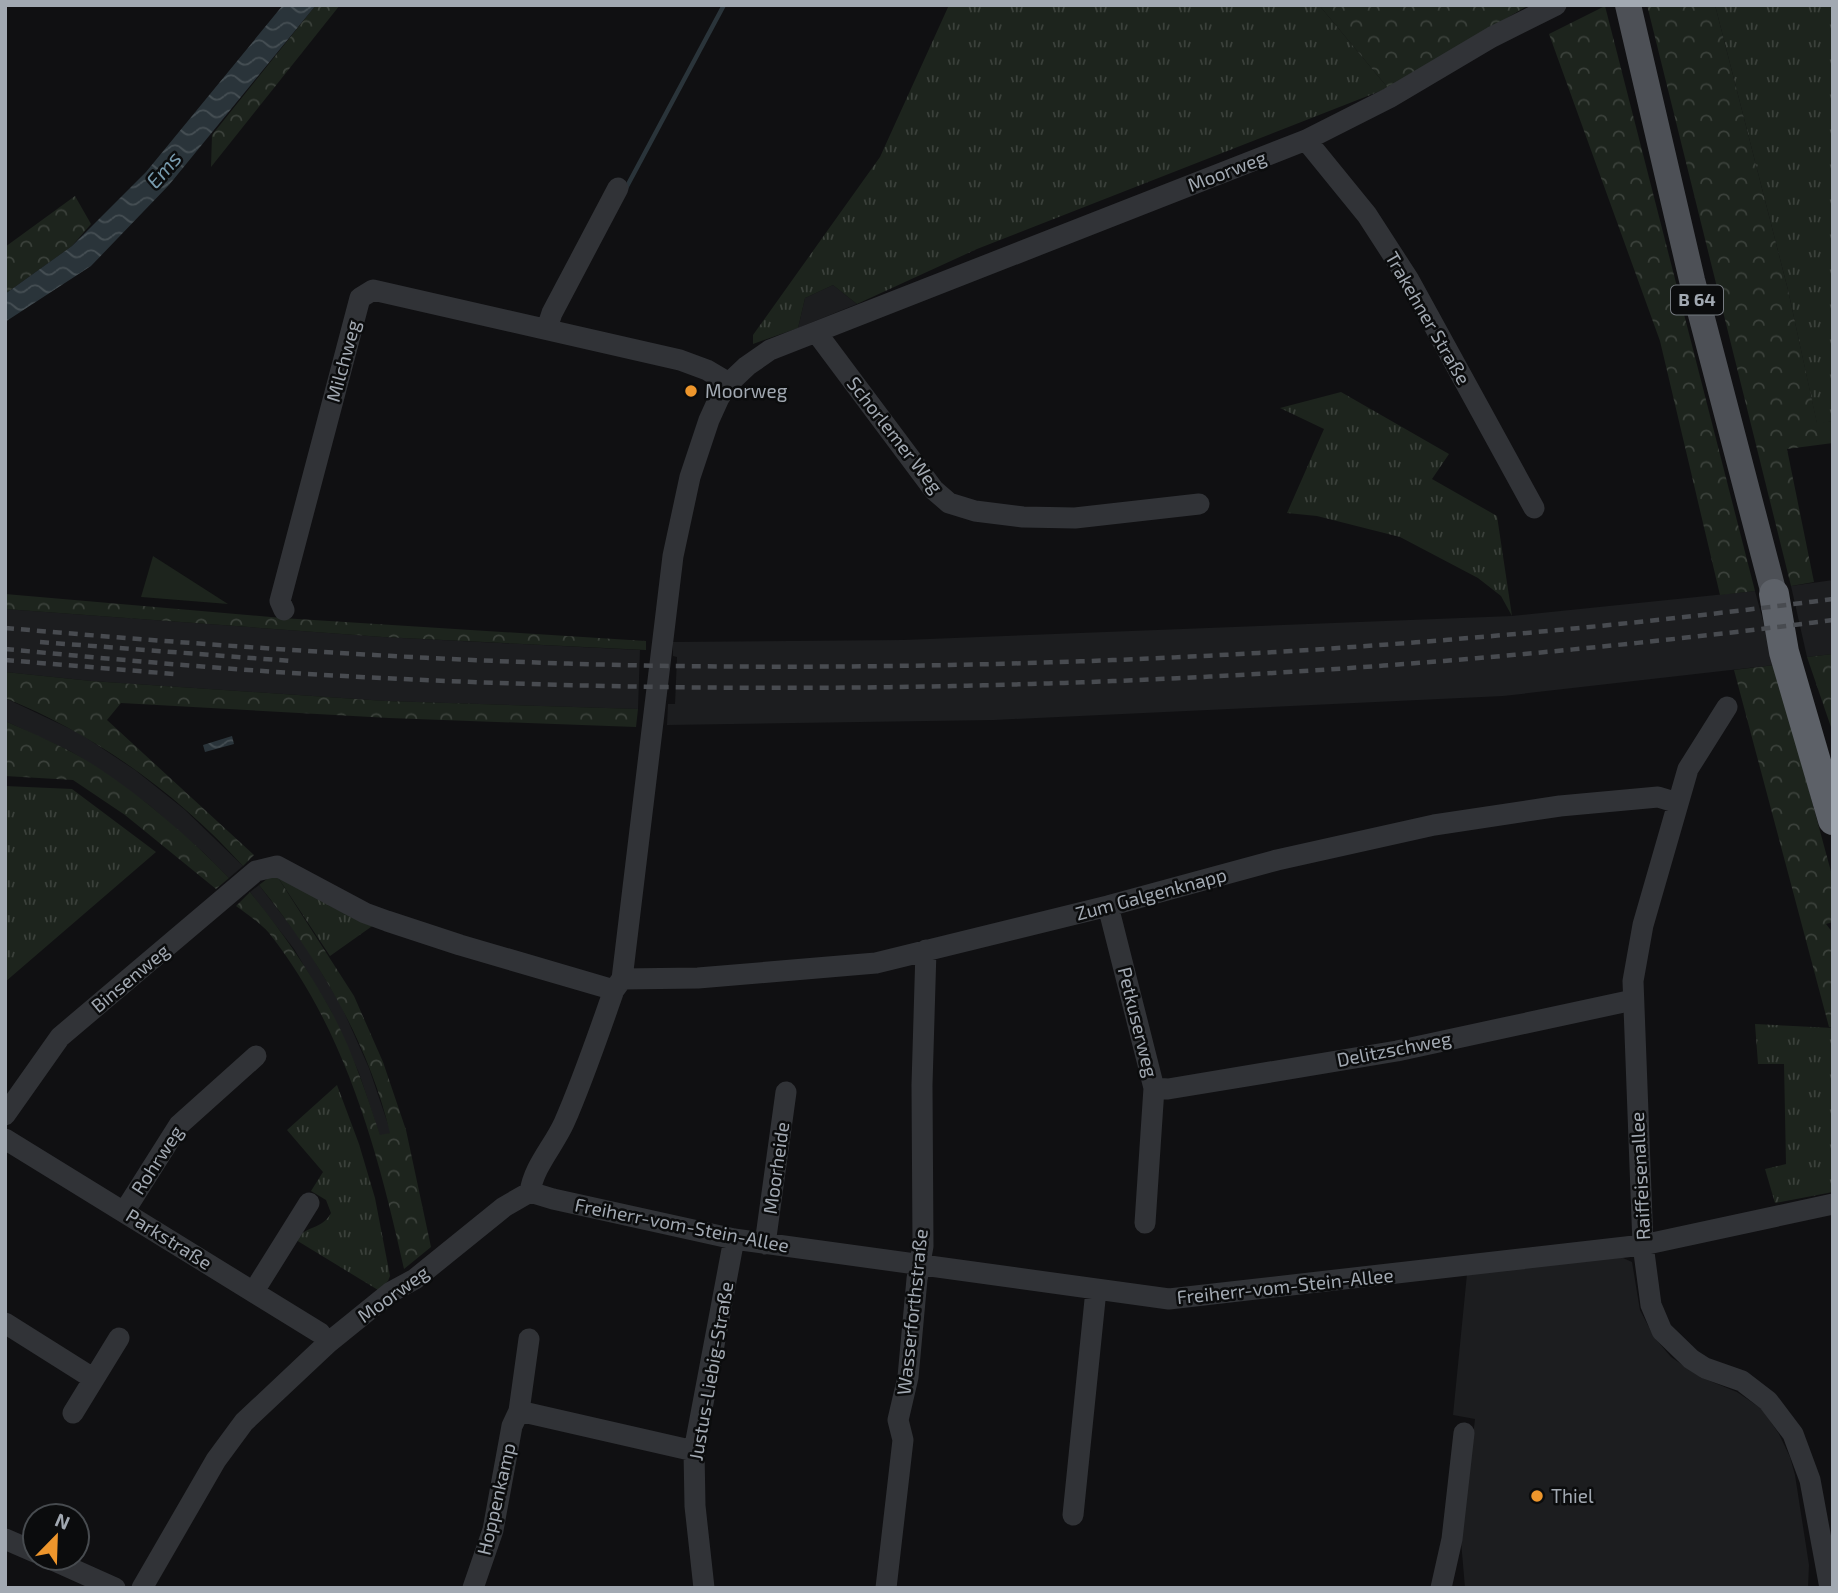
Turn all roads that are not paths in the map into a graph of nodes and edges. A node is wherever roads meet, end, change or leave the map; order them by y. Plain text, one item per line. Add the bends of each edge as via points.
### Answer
1 (1556, 5) edge
2 (1628, 5) edge
3 (1306, 140) junction
4 (618, 188) dead end
5 (547, 328) junction
6 (816, 332) junction
7 (729, 383) junction
8 (1199, 504) dead end
9 (1534, 508) dead end
10 (1774, 594) junction
11 (284, 610) dead end
12 (1727, 706) dead end
13 (1833, 767) edge
14 (1678, 803) junction
15 (1833, 820) edge
16 (1108, 906) junction
17 (926, 950) junction
18 (618, 985) junction
19 (1633, 1000) junction
20 (256, 1056) dead end
21 (1154, 1088) junction
22 (786, 1092) dead end
23 (5, 1115) edge
24 (5, 1139) edge
25 (530, 1192) junction
26 (309, 1203) dead end
27 (1833, 1204) edge
28 (124, 1212) junction
29 (1145, 1223) dead end
30 (734, 1239) junction
31 (765, 1244) junction
32 (1643, 1245) junction
33 (920, 1264) junction
34 (1096, 1290) junction
35 (254, 1291) junction
36 (5, 1323) edge
37 (119, 1338) dead end
38 (529, 1339) dead end
39 (328, 1343) junction
40 (94, 1379) junction
41 (519, 1411) junction
42 (73, 1413) dead end
43 (1464, 1433) dead end
44 (694, 1451) junction
45 (1073, 1515) dead end
46 (1452, 1539) junction
47 (80, 1572) edge
48 (116, 1588) edge
49 (142, 1588) edge
50 (473, 1588) edge
51 (704, 1588) edge
52 (886, 1588) edge
53 (1441, 1588) edge
54 (1454, 1588) edge
55 (1830, 1588) edge

1 - 3 street, Moorweg
2 - 10 main road, B 64 via 1692,280
3 - 6 street, Moorweg
3 - 9 street, Trakehner Straße via 1367,215 1409,280
4 - 5 street
5 - 7 street, Milchweg via 680,360
5 - 11 street, Milchweg via 373,290 360,298 280,601
6 - 7 street, Moorweg via 769,350
6 - 8 street, Schorlemer Weg via 934,491 949,503 1023,517 1075,518
7 - 18 street, Moorweg via 709,420 690,477 673,556
10 - 13 highway, B 64
10 - 15 highway, B 64 via 1784,652
12 - 14 street, Raiffeisenallee via 1688,769
14 - 16 street, Zum Galgenknapp via 1658,797 1434,825 1276,860
14 - 19 street, Raiffeisenallee via 1643,925
16 - 17 street, Zum Galgenknapp
16 - 21 street, Petkuserweg
17 - 18 street, Zum Galgenknapp via 876,962
17 - 33 street, Wasserforthstraße
18 - 23 street, Binsenweg via 460,945 387,921 277,866 256,871 60,1037
18 - 25 street, Moorweg via 568,1114 532,1179
19 - 21 street, Delitzschweg via 1396,1051
19 - 32 street, Raiffeisenallee
20 - 28 street, Rohrweg via 179,1125
21 - 29 street, Petkuserweg
22 - 31 street, Moorheide
24 - 28 street, Parkstraße
25 - 30 street, Freiherr-vom-Stein-Allee
25 - 39 street, Moorweg via 504,1207
26 - 35 street
27 - 32 street, Freiherr-vom-Stein-Allee
28 - 35 street, Parkstraße
30 - 31 street, Freiherr-vom-Stein-Allee
30 - 44 street, Justus-Liebig-Straße
31 - 33 street, Freiherr-vom-Stein-Allee
32 - 34 street, Freiherr-vom-Stein-Allee via 1169,1299
32 - 55 street, Raiffeisenallee via 1651,1306 1662,1331 1691,1359 1742,1381 1768,1401 1793,1434 1810,1480
33 - 34 street, Freiherr-vom-Stein-Allee
33 - 52 street, Wasserforthstraße via 908,1377 898,1420 903,1440
34 - 45 street
35 - 39 street, Parkstraße via 320,1333
36 - 40 street
37 - 40 street
38 - 41 street, Hoppenkamp
39 - 49 street, Moorweg via 244,1422 224,1448
40 - 42 street
41 - 44 street
41 - 50 street, Hoppenkamp via 512,1426 493,1530
43 - 46 street
44 - 51 street, Justus-Liebig-Straße
46 - 53 street
46 - 54 street
47 - 48 street

